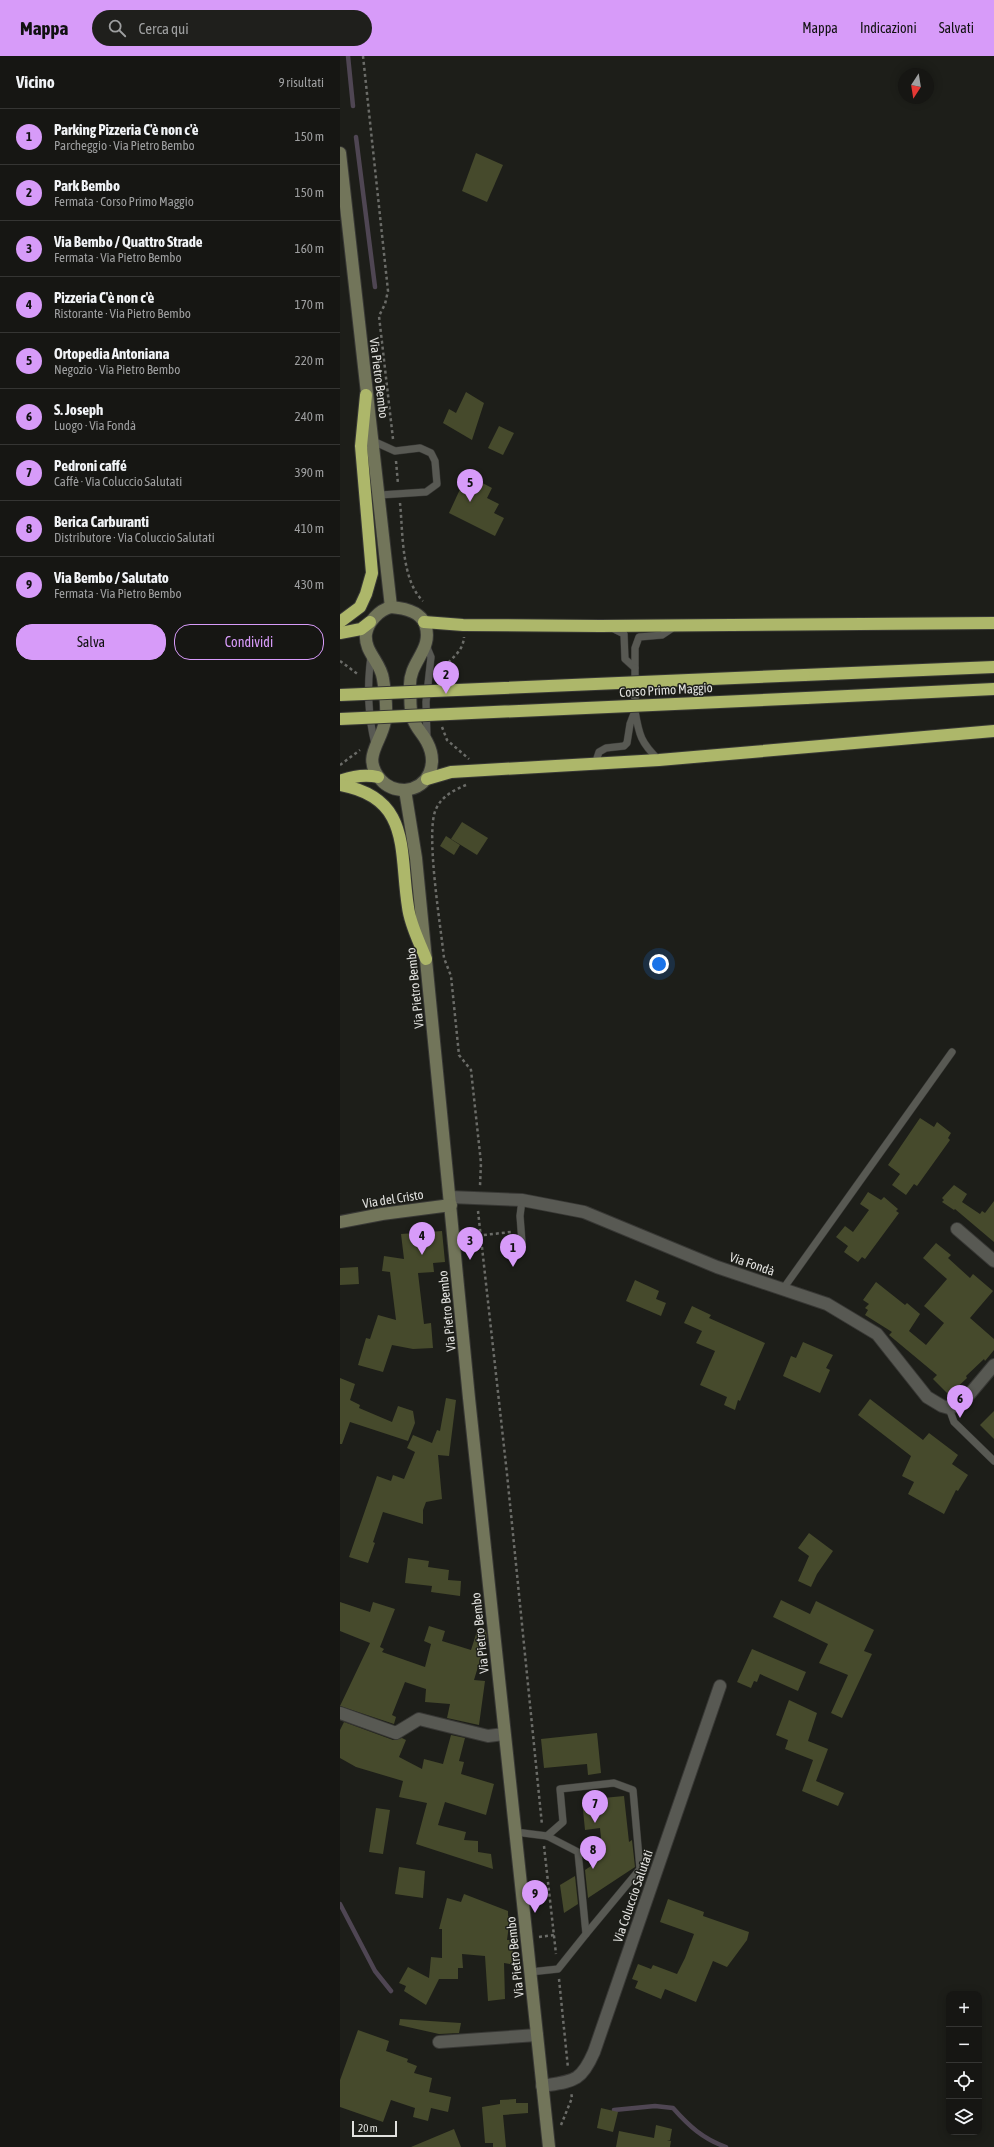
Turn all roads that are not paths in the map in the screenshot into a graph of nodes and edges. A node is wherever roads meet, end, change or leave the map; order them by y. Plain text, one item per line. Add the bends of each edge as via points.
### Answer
1 (340, 153) edge
2 (366, 395) junction
3 (373, 441) junction
4 (380, 495) junction
5 (391, 607) junction
6 (340, 622) edge
7 (370, 622) junction
8 (424, 622) junction
9 (994, 623) edge
10 (679, 625) junction
11 (600, 626) junction
12 (340, 633) edge
13 (426, 645) junction
14 (994, 667) edge
15 (635, 668) junction
16 (994, 689) edge
17 (340, 695) edge
18 (635, 711) junction
19 (340, 719) edge
20 (994, 732) edge
21 (427, 741) junction
22 (659, 760) junction
23 (595, 764) junction
24 (378, 777) junction
25 (427, 780) junction
26 (340, 781) edge
27 (340, 785) edge
28 (405, 790) junction
29 (426, 959) junction
30 (952, 1052) dead end
31 (522, 1200) junction
32 (450, 1201) junction
33 (340, 1222) edge
34 (957, 1229) dead end
35 (522, 1242) dead end
36 (994, 1261) edge
37 (783, 1289) junction
38 (994, 1365) edge
39 (950, 1408) junction
40 (994, 1461) edge
41 (720, 1686) dead end
42 (340, 1713) edge
43 (504, 1734) junction
44 (515, 1832) junction
45 (545, 1836) junction
46 (586, 1934) junction
47 (530, 1972) junction
48 (537, 2034) junction
49 (439, 2042) dead end
50 (542, 2086) junction
51 (549, 2147) edge

1 - 2 main road, Via Pietro Bembo
2 - 3 main road, Via Pietro Bembo
2 - 6 highway via 361,446 372,573 360,607
3 - 4 main road, Via Pietro Bembo
3 - 4 lane via 395,451 420,448 431,453 435,461 436,484 426,492
4 - 5 main road, Via Pietro Bembo
5 - 7 main road via 384,609
5 - 8 main road via 411,610
7 - 12 highway via 361,629
7 - 24 main road via 366,634 367,646 381,669 386,720 371,758
8 - 11 highway via 463,625
8 - 13 main road
9 - 10 highway
10 - 11 highway
10 - 15 lane via 662,635 639,637 635,648
11 - 15 lane via 614,628 624,634 625,659
13 - 21 lane via 431,657 426,702
13 - 21 main road via 412,670 410,682 412,717
14 - 17 highway, Corso Primo Maggio, bridge
15 - 18 lane
16 - 19 highway, Corso Primo Maggio, bridge
18 - 22 lane via 640,738
18 - 23 lane via 627,743 599,752
20 - 22 highway
21 - 25 main road via 432,754 432,770
22 - 23 highway
23 - 25 highway via 451,772
24 - 26 highway via 354,776
24 - 28 main road via 392,788
25 - 28 main road
27 - 29 highway via 364,792 382,802 397,824 408,909
28 - 29 main road, Via Pietro Bembo via 416,858
29 - 32 main road, Via Pietro Bembo
30 - 37 lane
31 - 32 street, Via Fondà
31 - 35 lane
31 - 37 street, Via Fondà via 584,1212 716,1267
32 - 33 main road, Via del Cristo
32 - 43 main road, Via Pietro Bembo
34 - 36 street
37 - 39 street, Via Fondà via 828,1304 878,1334 927,1397
38 - 39 street via 968,1396
39 - 40 lane via 954,1422
41 - 50 street, Via Coluccio Salutati via 586,2070 569,2082
42 - 43 street via 396,1733 419,1719 488,1736
43 - 44 main road, Via Pietro Bembo
44 - 45 lane
44 - 47 main road, Via Pietro Bembo
45 - 46 lane via 578,1852
45 - 46 lane via 563,1822 560,1789 614,1783 633,1790 640,1869
46 - 47 lane via 558,1969
47 - 48 main road, Via Pietro Bembo
48 - 49 street
48 - 50 main road, Via Pietro Bembo
50 - 51 main road, Via Pietro Bembo

